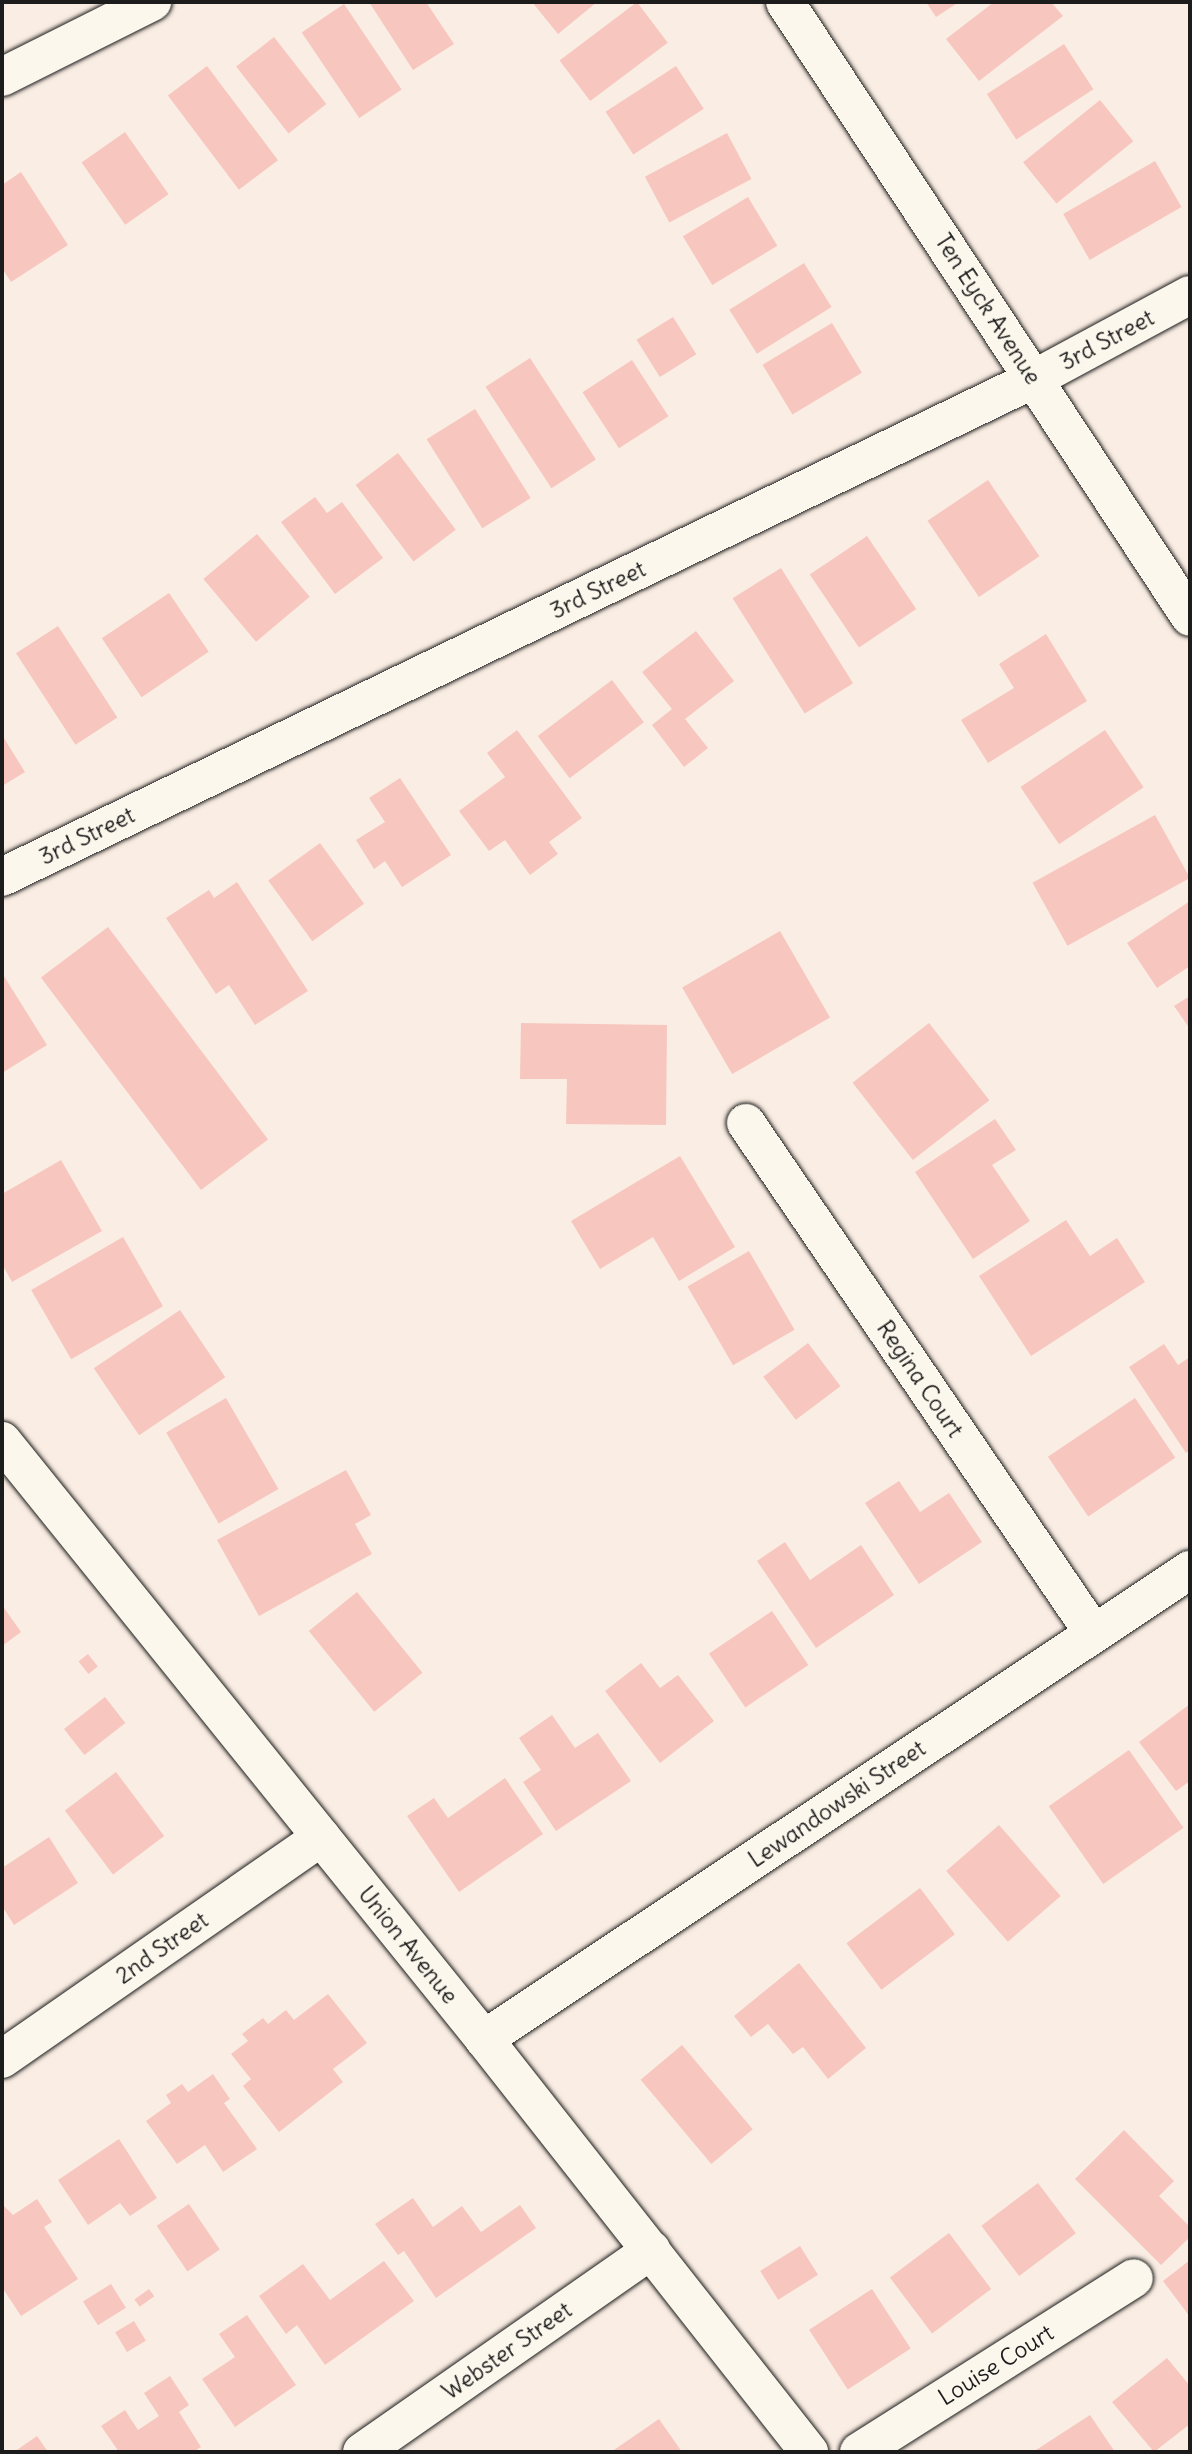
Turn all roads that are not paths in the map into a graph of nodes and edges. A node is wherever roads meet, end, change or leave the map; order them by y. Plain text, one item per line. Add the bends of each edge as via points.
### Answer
1 (152, 2) edge
2 (785, 2) edge
3 (2, 77) edge
4 (1190, 295) edge
5 (1034, 379) junction
6 (1190, 617) edge
7 (2, 877) edge
8 (746, 1123) dead end
9 (2, 1441) edge
10 (1190, 1570) edge
11 (1094, 1634) junction
12 (322, 1838) junction
13 (484, 2039) junction
14 (2, 2059) edge
15 (652, 2250) junction
16 (1134, 2278) dead end
17 (362, 2452) edge
18 (809, 2452) edge
19 (859, 2452) edge

1 - 3 street
2 - 5 street, Ten Eyck Avenue
4 - 5 street, 3rd Street
5 - 6 street, Ten Eyck Avenue
5 - 7 street, 3rd Street
8 - 11 street, Regina Court
9 - 12 street, Union Avenue
10 - 11 street, Lewandowski Street
11 - 13 street, Lewandowski Street
12 - 13 street, Union Avenue
12 - 14 street, 2nd Street
13 - 15 street, Union Avenue
15 - 17 street, Webster Street
15 - 18 street, Union Avenue
16 - 19 street, Louise Court

